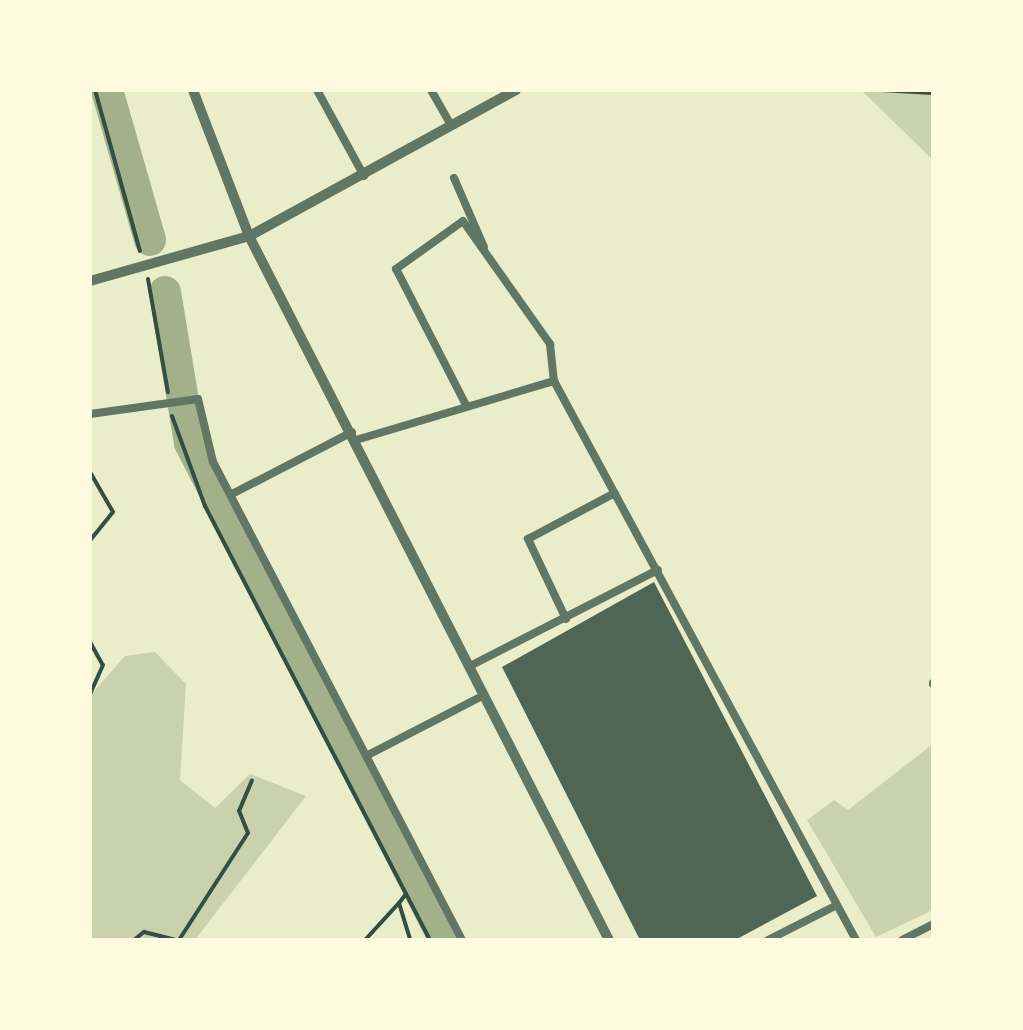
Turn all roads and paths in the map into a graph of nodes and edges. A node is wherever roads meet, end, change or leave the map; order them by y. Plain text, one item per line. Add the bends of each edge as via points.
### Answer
1 (193, 90) edge
2 (317, 90) edge
3 (431, 90) edge
4 (516, 90) edge
5 (881, 90) edge
6 (933, 93) edge
7 (451, 125) junction
8 (364, 176) junction
9 (454, 178) dead end
10 (249, 236) junction
11 (484, 247) junction
12 (90, 281) edge
13 (554, 381) junction
14 (466, 405) junction
15 (90, 414) edge
16 (353, 436) junction
17 (90, 472) edge
18 (615, 493) junction
19 (232, 494) junction
20 (90, 540) edge
21 (658, 570) junction
22 (566, 619) junction
23 (90, 642) edge
24 (470, 666) junction
25 (90, 694) edge
26 (484, 696) junction
27 (366, 756) junction
28 (252, 782) dead end
29 (406, 894) dead end
30 (399, 903) junction
31 (833, 907) junction
32 (933, 924) edge
33 (134, 940) edge
34 (178, 940) edge
35 (365, 940) edge
36 (410, 940) edge
37 (462, 940) edge
38 (610, 940) edge
39 (768, 940) edge
40 (856, 940) edge
41 (902, 940) edge

1 - 10 street
2 - 8 street
3 - 7 street
4 - 7 street
5 - 6 path
7 - 8 street
8 - 10 street
9 - 11 street
10 - 12 street
10 - 16 street
11 - 13 street via 550,344
11 - 14 street via 463,221 396,269
13 - 14 street
13 - 18 street
14 - 16 street
15 - 19 street via 198,399
16 - 19 street
16 - 24 street
17 - 20 path via 113,512
18 - 21 street
18 - 22 street via 528,539
19 - 27 street
21 - 22 street
21 - 31 street
22 - 24 street
23 - 25 path via 104,665
24 - 26 street
26 - 27 street
26 - 38 street
27 - 37 street
28 - 34 path via 238,811 248,833
29 - 30 path
30 - 35 path
30 - 36 path
31 - 39 street
31 - 40 street
32 - 41 street
33 - 34 path via 144,932

